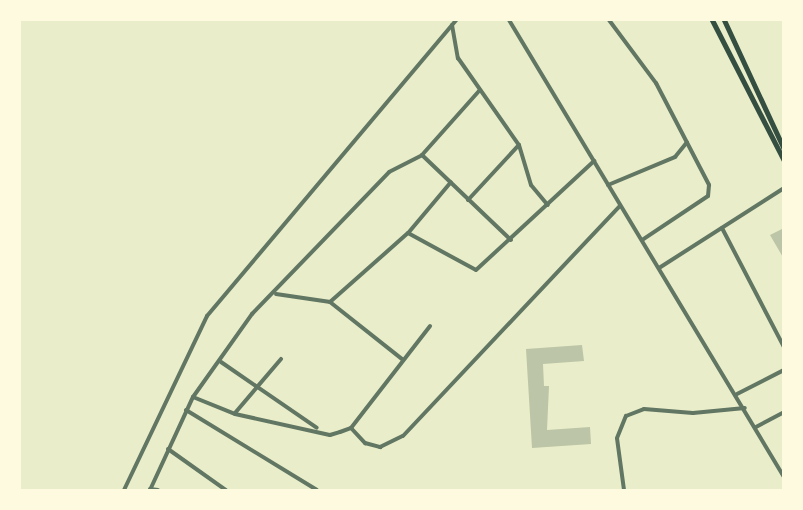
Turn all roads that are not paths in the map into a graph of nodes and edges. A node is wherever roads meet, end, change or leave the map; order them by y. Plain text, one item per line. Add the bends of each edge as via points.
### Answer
1 (456, 20) edge
2 (509, 20) edge
3 (609, 20) edge
4 (712, 20) edge
5 (724, 20) edge
6 (452, 24) junction
7 (479, 91) junction
8 (687, 142) junction
9 (519, 145) junction
10 (783, 146) edge
11 (422, 154) junction
12 (594, 160) junction
13 (783, 161) edge
14 (451, 182) junction
15 (608, 185) junction
16 (783, 188) edge
17 (468, 200) junction
18 (548, 205) junction
19 (620, 206) junction
20 (722, 228) junction
21 (408, 233) junction
22 (511, 240) junction
23 (642, 240) junction
24 (659, 268) junction
25 (275, 294) junction
26 (330, 302) junction
27 (430, 326) dead end
28 (783, 347) edge
29 (281, 359) dead end
30 (402, 359) junction
31 (221, 362) junction
32 (783, 370) edge
33 (258, 387) junction
34 (737, 394) junction
35 (193, 397) junction
36 (745, 408) junction
37 (186, 410) junction
38 (783, 412) edge
39 (235, 414) junction
40 (756, 427) junction
41 (351, 428) junction
42 (318, 429) junction
43 (168, 449) junction
44 (783, 477) edge
45 (124, 490) edge
46 (150, 490) edge
47 (158, 490) edge
48 (226, 490) edge
49 (317, 490) edge
50 (624, 490) edge

1 - 6 street
2 - 12 street
3 - 8 street via 656,83
4 - 13 main road
5 - 10 main road
6 - 7 street via 458,58
6 - 45 street via 213,308
7 - 9 street
7 - 11 street
8 - 15 street via 675,157
8 - 23 street via 709,184 708,196
9 - 17 street
9 - 18 street via 531,185
11 - 14 street
11 - 25 street via 389,172
12 - 15 street
12 - 18 street
14 - 17 street
14 - 21 street
15 - 19 street
16 - 20 street
17 - 22 street
18 - 22 street
19 - 23 street
19 - 41 street via 403,436 380,447 365,443
20 - 24 street
20 - 28 street
21 - 22 street via 468,271 488,262
21 - 26 street
23 - 24 street
24 - 34 street
25 - 26 street
25 - 31 street via 252,314
26 - 30 street
27 - 30 street
29 - 33 street
30 - 41 street
31 - 33 street
31 - 35 street
32 - 34 street
33 - 39 street
33 - 42 street
34 - 36 street
35 - 37 street
35 - 39 street
36 - 40 street
36 - 50 street via 632,412 617,431
37 - 43 street
37 - 49 street
38 - 40 street
39 - 42 street
40 - 44 street
41 - 42 street via 330,435
43 - 46 street
43 - 48 street
46 - 47 street

